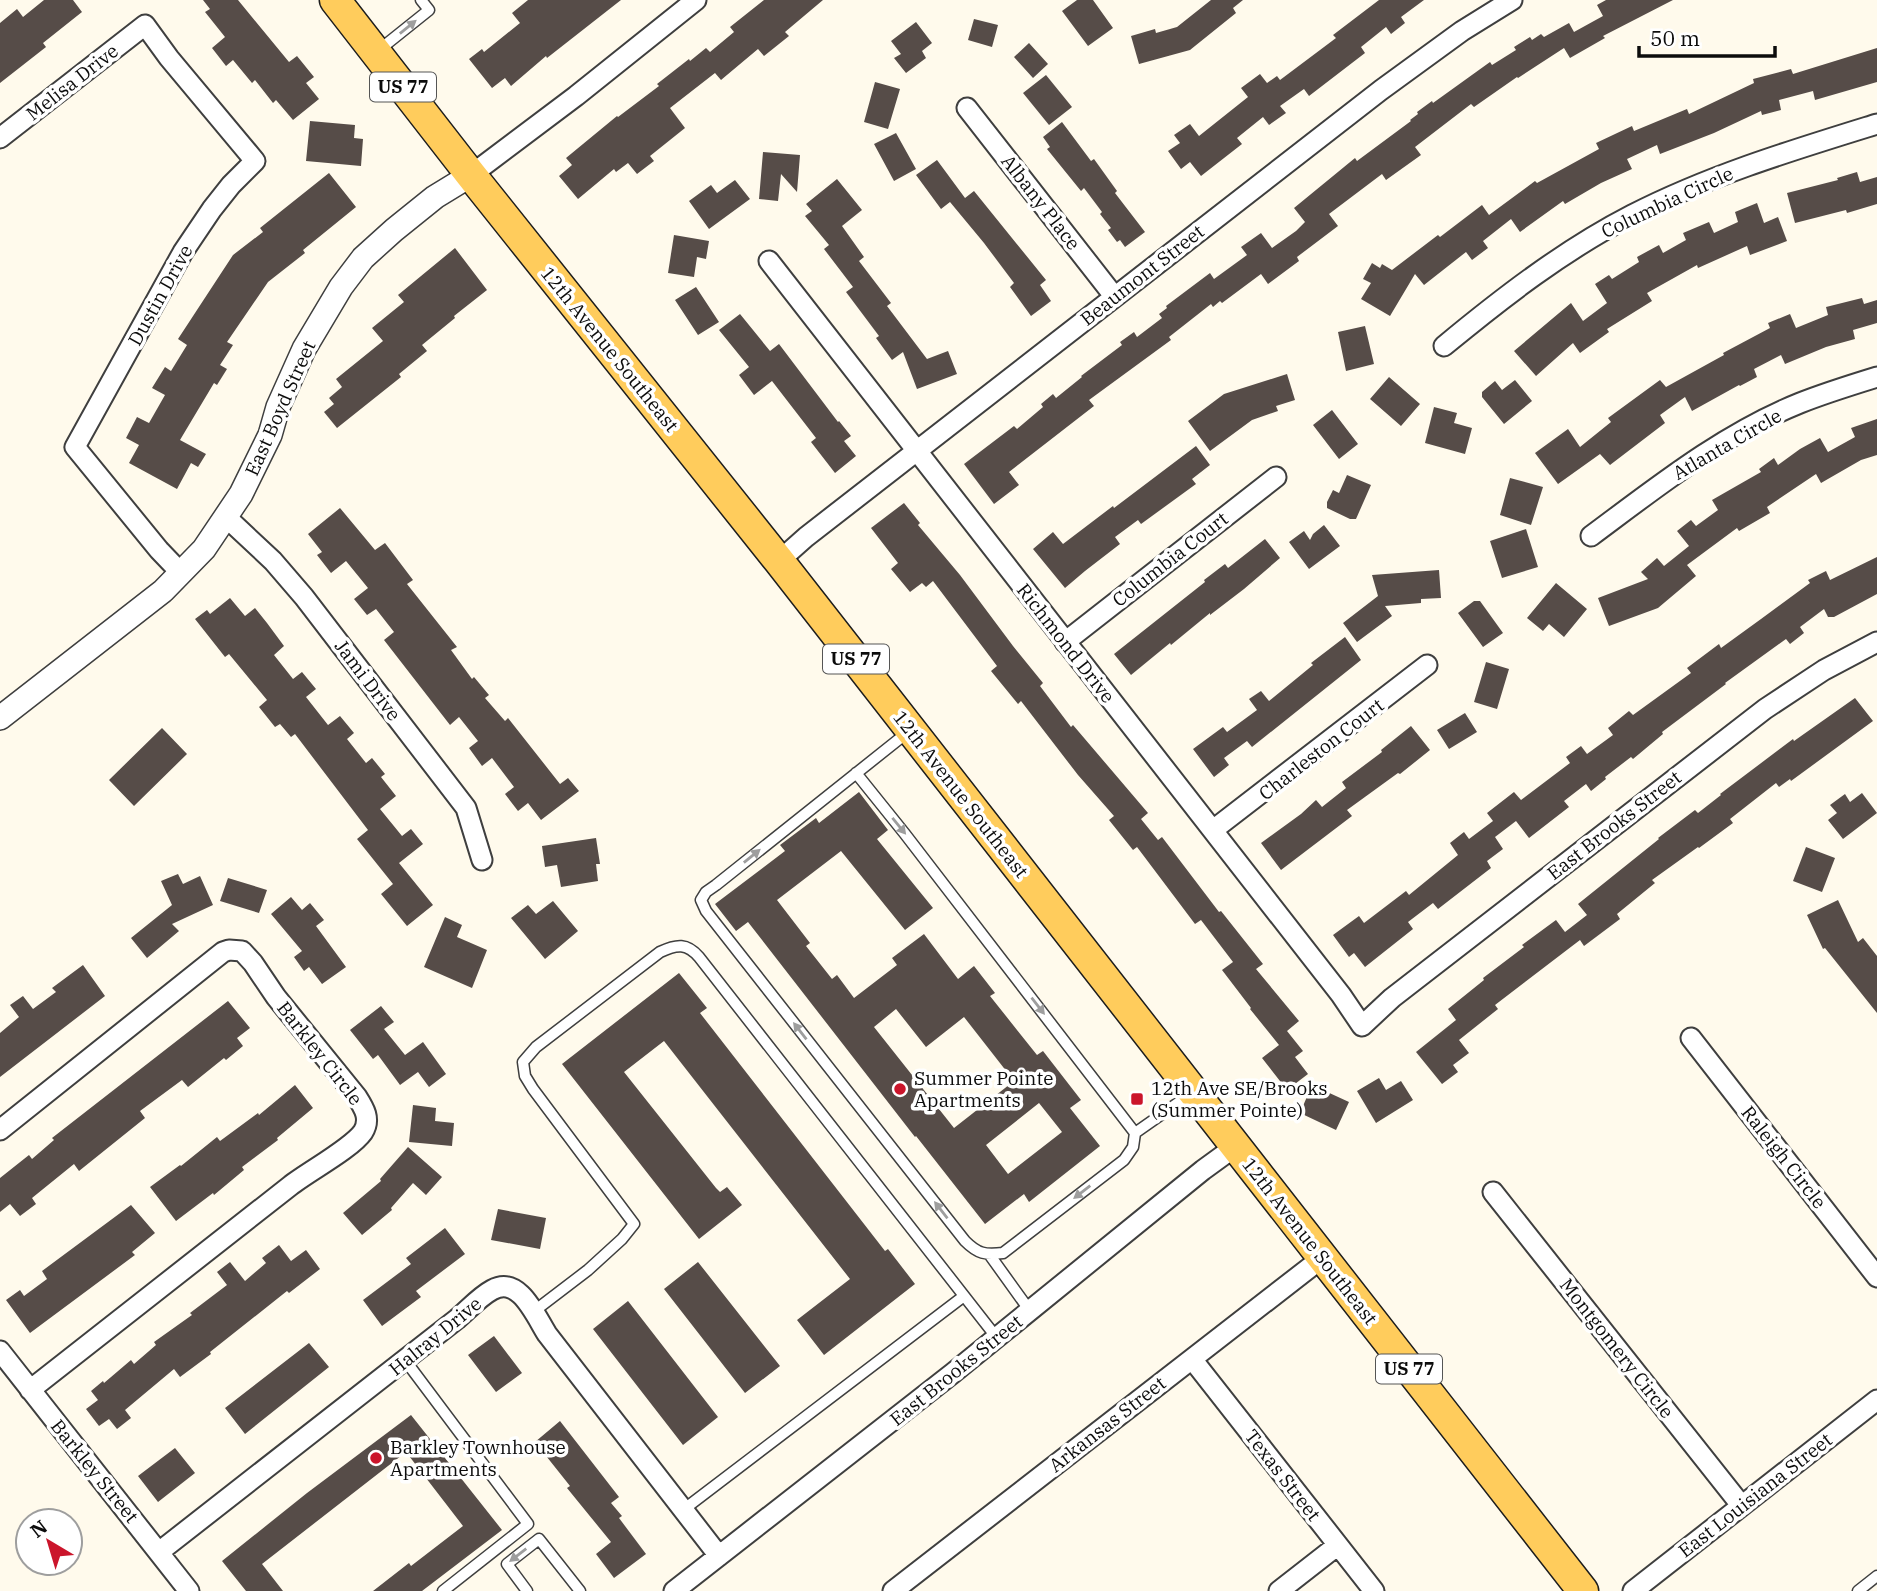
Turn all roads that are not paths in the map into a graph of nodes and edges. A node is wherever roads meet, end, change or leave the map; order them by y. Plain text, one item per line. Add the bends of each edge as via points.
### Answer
1 (421, 0) edge
2 (696, 0) edge
3 (1512, 0) edge
4 (339, 1) edge
5 (145, 26) joint
6 (376, 53) junction
7 (967, 108) dead end
8 (1877, 124) edge
9 (0, 138) edge
10 (471, 175) junction
11 (769, 261) dead end
12 (1114, 296) junction
13 (1444, 346) dead end
14 (1877, 377) edge
15 (916, 451) junction
16 (1276, 477) dead end
17 (226, 517) junction
18 (1591, 536) dead end
19 (779, 561) junction
20 (181, 573) junction
21 (1065, 642) junction
22 (1877, 642) edge
23 (1427, 665) dead end
24 (0, 718) edge
25 (911, 730) junction
26 (856, 773) junction
27 (1213, 830) junction
28 (482, 860) dead end
29 (1362, 1026) joint
30 (1691, 1038) dead end
31 (1193, 1091) junction
32 (0, 1130) edge
33 (1135, 1133) junction
34 (1236, 1146) junction
35 (1493, 1192) dead end
36 (989, 1254) junction
37 (1322, 1258) junction
38 (1877, 1277) edge
39 (964, 1296) junction
40 (1030, 1311) junction
41 (533, 1312) junction
42 (997, 1338) junction
43 (0, 1351) edge
44 (1192, 1359) junction
45 (405, 1360) junction
46 (30, 1390) junction
47 (1877, 1399) edge
48 (1741, 1505) junction
49 (683, 1510) junction
50 (1338, 1545) junction
51 (159, 1552) junction
52 (719, 1556) junction
53 (1877, 1576) edge
54 (190, 1591) edge
55 (443, 1591) edge
56 (527, 1591) edge
57 (580, 1591) edge
58 (674, 1591) edge
59 (893, 1591) edge
60 (1279, 1591) edge
61 (1374, 1591) edge
62 (1583, 1591) edge
63 (1633, 1591) edge
64 (1858, 1591) edge

6 -> 1 lane via 429,10
2 - 10 street, East Boyd Street
3 - 12 street, Beaumont Street via 1381,90
4 - 6 main road, 12th Avenue Southeast / US 77
5 - 9 street, Melisa Drive
5 - 20 street, Dustin Drive via 255,160 212,209 183,252 75,447
6 - 10 main road, 12th Avenue Southeast / US 77
7 - 12 street, Albany Place
8 - 13 street, Columbia Circle via 1743,166 1631,215 1561,257
10 - 17 street, East Boyd Street via 394,230 363,258 341,287 304,349 257,464
10 - 19 main road, 12th Avenue Southeast / US 77
11 - 15 street, Richmond Drive
12 - 15 street, Beaumont Street
14 - 18 street, Atlanta Circle via 1800,403 1730,438
15 - 19 street, Beaumont Street
15 - 21 street, Richmond Drive
16 - 21 street, Columbia Court
17 - 20 street, East Boyd Street
17 - 28 street, Jami Drive via 304,597 466,808
19 - 25 main road, 12th Avenue Southeast / US 77
20 - 24 street, East Boyd Street
21 - 27 street, Richmond Drive
22 - 29 street, East Brooks Street via 1765,709
23 - 27 street, Charleston Court
25 - 26 lane
25 - 31 main road, 12th Avenue Southeast / US 77
26 -> 33 lane
36 -> 26 lane via 975,1251 965,1241 701,900
27 - 29 street, Richmond Drive
30 - 38 street, Raleigh Circle
31 - 33 lane
31 - 34 main road, 12th Avenue Southeast / US 77
32 - 46 street, Barkley Circle via 229,950 242,951 253,963 357,1097 367,1120 352,1142
33 -> 36 lane via 1124,1160 1003,1253
34 - 37 main road, 12th Avenue Southeast / US 77
34 - 40 street, East Brooks Street
35 - 48 street, Montgomery Circle
36 - 40 lane
37 - 44 street, Arkansas Street
37 - 62 main road, 12th Avenue Southeast / US 77
39 - 41 lane via 699,957 684,945 674,945 536,1047 523,1062 533,1089 634,1224 588,1270
39 - 42 lane
39 - 49 lane
40 - 42 street, East Brooks Street
41 - 45 street, Halray Drive via 512,1287 498,1288
41 - 49 street, Halray Drive
42 - 52 street, East Brooks Street
43 - 46 street, Barkley Street
44 - 50 street, Texas Street
44 - 59 street, Arkansas Street
45 - 51 street, Halray Drive
45 - 55 lane via 528,1524
46 - 51 street, Barkley Street
47 - 48 street, East Louisiana Street
48 - 63 street, East Louisiana Street
49 - 52 street, Halray Drive
50 - 60 street
50 - 61 street, Texas Street
51 - 54 street, Barkley Street
52 - 58 street, East Brooks Street
53 - 64 lane
57 -> 56 lane via 539,1539 507,1564

